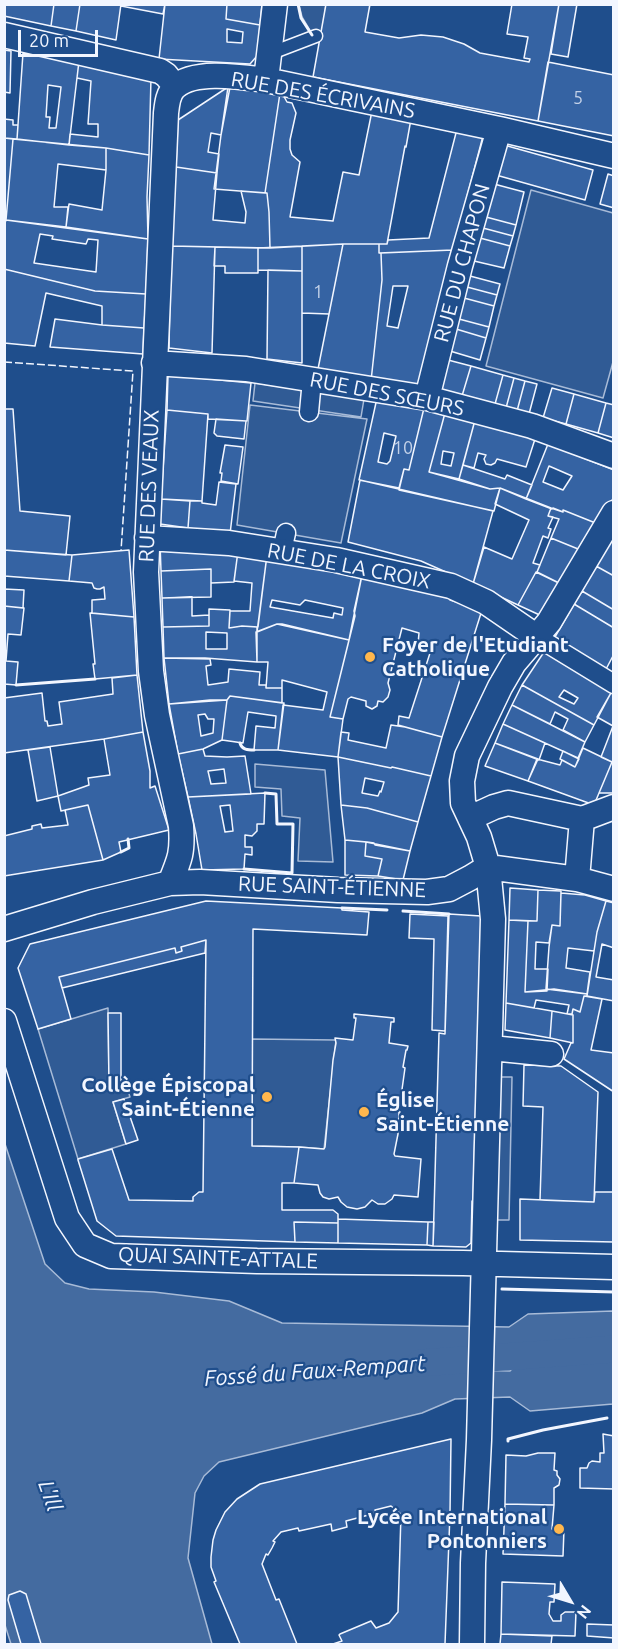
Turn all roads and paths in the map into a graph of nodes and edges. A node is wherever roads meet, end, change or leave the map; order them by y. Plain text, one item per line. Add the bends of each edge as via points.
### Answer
1 (275, 4) edge
2 (4, 35) edge
3 (316, 36) dead end
4 (269, 54) junction
5 (266, 80) junction
6 (175, 86) junction
7 (499, 129) junction
8 (614, 156) edge
9 (154, 363) junction
10 (312, 380) junction
11 (427, 398) junction
12 (309, 412) dead end
13 (614, 456) edge
14 (614, 513) edge
15 (147, 538) junction
16 (537, 636) junction
17 (614, 684) edge
18 (614, 807) edge
19 (470, 818) junction
20 (582, 819) junction
21 (488, 867) junction
22 (577, 879) junction
23 (170, 883) junction
24 (614, 889) edge
25 (4, 929) edge
26 (4, 1021) edge
27 (490, 1048) junction
28 (551, 1054) dead end
29 (614, 1267) edge
30 (483, 1272) junction
31 (471, 1644) edge

1 - 4 street
2 - 6 street via 159,71
3 - 4 lane
4 - 5 street
5 - 6 street, RUE DES ÉCRIVAINS via 213,75
5 - 7 street, RUE DES ÉCRIVAINS
6 - 9 street, RUE DES VEAUX via 166,113
7 - 8 street, RUE DES ÉCRIVAINS
7 - 11 street, RUE DU CHAPON
9 - 10 street, RUE DES SŒURS via 246,369
9 - 15 street, RUE DES VEAUX
10 - 11 street, RUE DES SŒURS
10 - 12 street
11 - 13 street, RUE DES SŒURS via 532,426
14 - 16 street
15 - 16 street, RUE DE LA CROIX via 284,542 336,560 451,586 486,602
15 - 23 street, RUE DES VEAUX via 151,671 182,833 182,855
16 - 17 street
16 - 19 street via 500,687 467,756 463,803
18 - 20 street
19 - 20 street via 508,803
19 - 21 street
20 - 22 street
21 - 22 street
21 - 23 street, RUE SAINT-ÉTIENNE via 449,888 427,892
21 - 27 street via 494,919
22 - 24 street
23 - 25 street, RUE SAINT-ÉTIENNE
26 - 30 street, QUAI SAINTE-ATTALE via 67,1218 85,1245 111,1256
27 - 28 street
27 - 30 street
29 - 30 street, QUAI SAINTE-ATTALE
30 - 31 street

